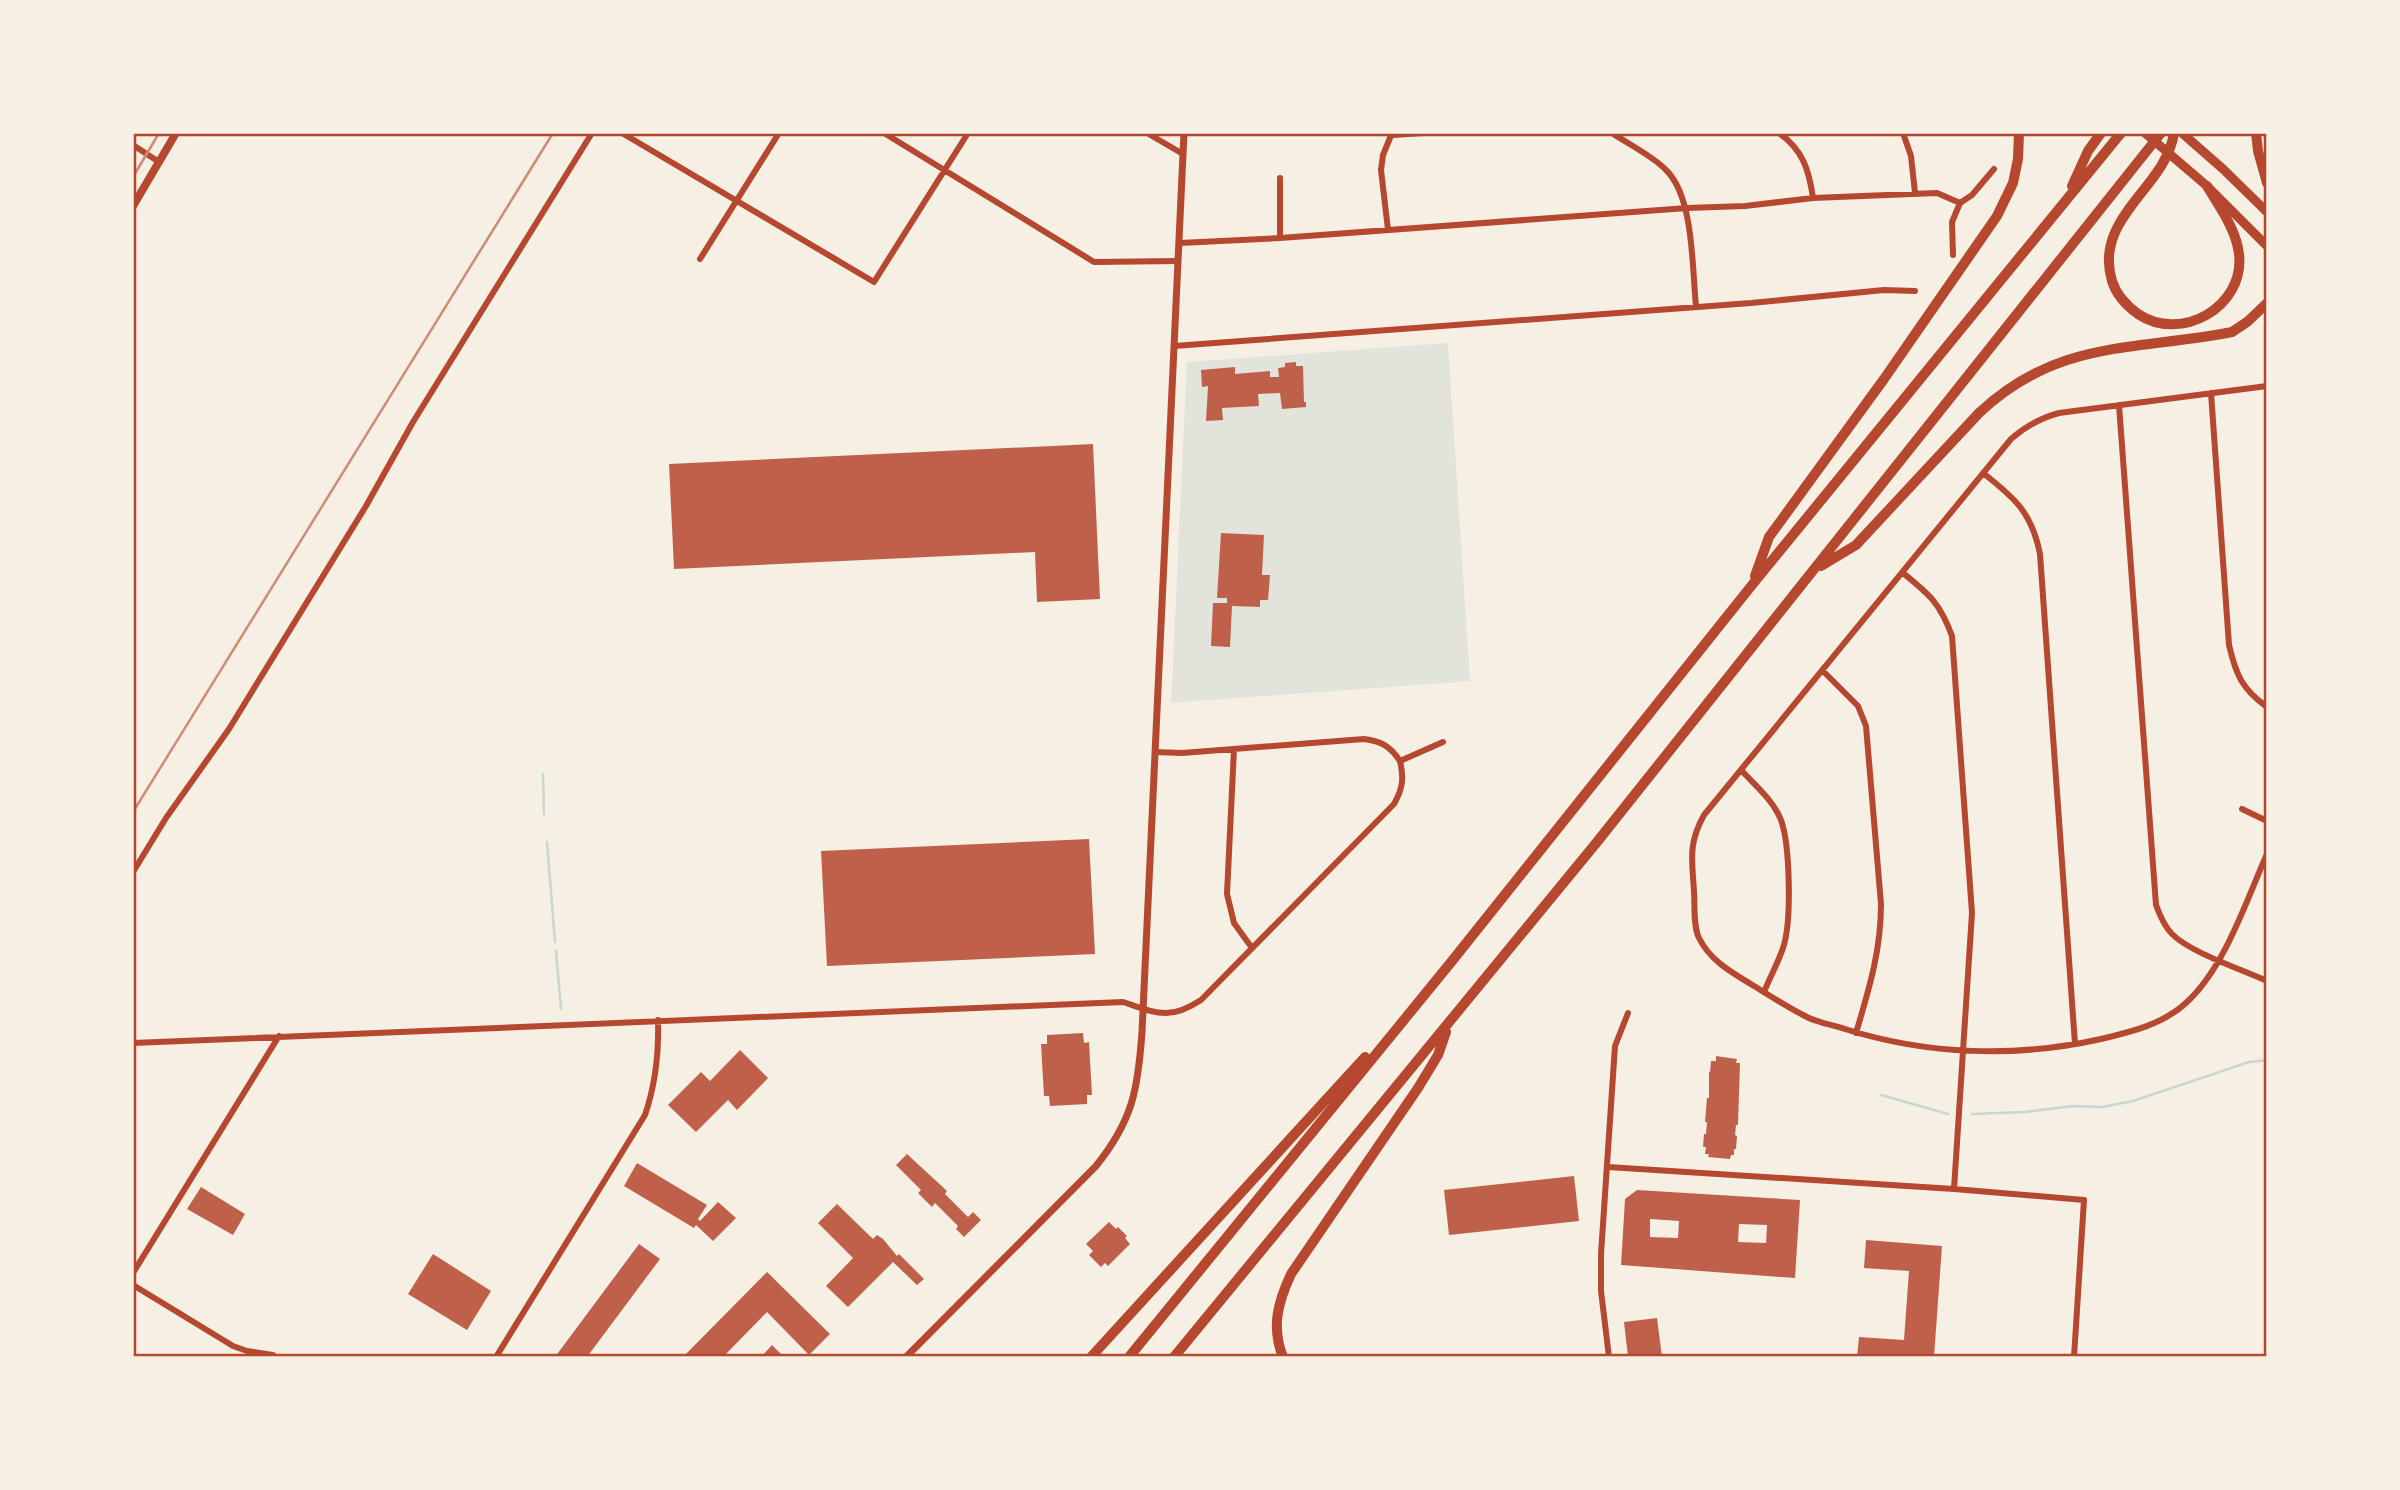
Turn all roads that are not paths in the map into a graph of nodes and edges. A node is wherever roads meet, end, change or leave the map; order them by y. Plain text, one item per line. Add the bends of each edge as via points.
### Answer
1 (176, 133) edge
2 (592, 133) edge
3 (622, 133) edge
4 (779, 133) edge
5 (884, 133) edge
6 (968, 133) edge
7 (1147, 133) edge
8 (1184, 133) edge
9 (1424, 133) edge
10 (1612, 133) edge
11 (1779, 133) edge
12 (1903, 133) edge
13 (2020, 133) edge
14 (2101, 133) edge
15 (2121, 133) edge
16 (2145, 133) edge
17 (2161, 133) edge
18 (2175, 133) edge
19 (2182, 133) edge
20 (2256, 133) edge
21 (1392, 134) edge
22 (133, 145) edge
23 (1183, 154) junction
24 (159, 162) junction
25 (1994, 169) dead end
26 (945, 172) junction
27 (1280, 178) dead end
28 (2267, 183) edge
29 (2207, 186) junction
30 (1915, 193) junction
31 (1812, 198) junction
32 (2067, 198) junction
33 (737, 201) junction
34 (1960, 203) junction
35 (133, 206) edge
36 (1687, 208) junction
37 (2267, 212) edge
38 (1388, 230) junction
39 (1280, 238) junction
40 (1180, 243) junction
41 (2267, 246) edge
42 (1952, 255) dead end
43 (700, 259) dead end
44 (1178, 261) junction
45 (1915, 291) dead end
46 (2267, 303) edge
47 (1696, 306) junction
48 (1174, 345) junction
49 (2267, 386) edge
50 (2211, 393) junction
51 (2119, 405) junction
52 (1983, 473) junction
53 (1816, 569) junction
54 (1903, 573) junction
55 (1752, 585) junction
56 (1823, 671) junction
57 (2267, 707) edge
58 (1443, 742) dead end
59 (1234, 749) junction
60 (1155, 752) junction
61 (1400, 761) junction
62 (1741, 770) junction
63 (2242, 809) dead end
64 (2267, 821) edge
65 (2267, 854) edge
66 (133, 872) edge
67 (1252, 948) junction
68 (2219, 960) junction
69 (1452, 961) junction
70 (2267, 981) edge
71 (1764, 992) junction
72 (1142, 1009) junction
73 (1628, 1013) dead end
74 (658, 1020) junction
75 (1448, 1026) junction
76 (1856, 1032) junction
77 (279, 1036) junction
78 (133, 1043) edge
79 (2075, 1045) junction
80 (1965, 1050) junction
81 (1608, 1167) junction
82 (1954, 1189) junction
83 (133, 1273) edge
84 (133, 1285) edge
85 (273, 1355) dead end
86 (496, 1357) edge
87 (906, 1357) edge
88 (1091, 1357) edge
89 (1129, 1357) edge
90 (1174, 1357) edge
91 (1283, 1357) edge
92 (1609, 1357) edge
93 (2074, 1357) edge

1 - 24 main road
2 - 66 street via 229,729
3 - 33 street
4 - 33 street
5 - 26 street
6 - 26 street
7 - 23 street
8 - 23 street
9 - 21 street
10 - 36 street via 1667,170
11 - 31 street via 1802,157
12 - 30 street
13 - 55 highway via 2013,183 1997,216 1769,537
14 - 32 highway
15 - 32 highway
16 - 29 main road
17 - 53 highway
18 - 29 highway via 2151,180 2115,232 2109,257 2109,271 2120,296 2149,320 2172,325 2193,322 2213,312 2233,287 2239,265 2237,244
19 - 37 main road
20 - 28 highway
21 - 38 street via 1381,170
22 - 24 street
23 - 40 street
24 - 35 main road
25 - 34 street
26 - 33 street via 874,282
26 - 44 street via 1094,262
27 - 39 street
29 - 41 main road
30 - 31 street
30 - 34 street via 1937,193
31 - 36 street
32 - 55 highway
33 - 43 street
34 - 42 street via 1952,222
36 - 38 street
36 - 47 street
38 - 39 street
39 - 40 street
40 - 44 street
44 - 48 street
45 - 47 street
46 - 53 highway via 2232,332 2084,354 2025,377 1979,414 1856,545
47 - 48 street
48 - 60 street
49 - 50 street
50 - 51 street
50 - 57 street via 2229,645 2235,673 2251,696
51 - 52 street via 2043,417 2011,439
51 - 68 street via 2156,905 2172,934
52 - 54 street
52 - 79 street via 2014,497 2028,515 2040,554
53 - 75 highway
54 - 56 street
54 - 80 street via 1943,611 1952,636 1972,913
55 - 69 highway
56 - 62 street
56 - 76 street via 1858,705 1866,726 1881,931
58 - 61 street
59 - 60 street
59 - 61 street via 1364,739 1379,741
59 - 67 street via 1227,894 1234,923
60 - 72 street
61 - 67 street via 1404,776 1394,804
62 - 71 street via 1770,801 1786,841 1788,923
62 - 71 street via 1695,832 1691,853 1698,937 1716,962
63 - 64 street
65 - 68 street
67 - 72 street via 1190,1007 1158,1014
68 - 70 street
68 - 79 street via 2192,997 2164,1018
69 - 88 highway
69 - 89 highway
71 - 76 street via 1810,1018
72 - 74 street via 1123,1002
72 - 87 street via 1135,1095 1113,1144
73 - 81 street via 1615,1046
74 - 77 street
74 - 86 street via 656,1075 645,1115
75 - 90 highway
75 - 91 highway via 1438,1055 1279,1298 1276,1326
76 - 80 street via 1906,1046
77 - 78 street
77 - 83 street
79 - 80 street
80 - 82 street
81 - 82 street
81 - 92 street via 1601,1272
82 - 93 street via 2084,1200
84 - 85 street via 233,1346

